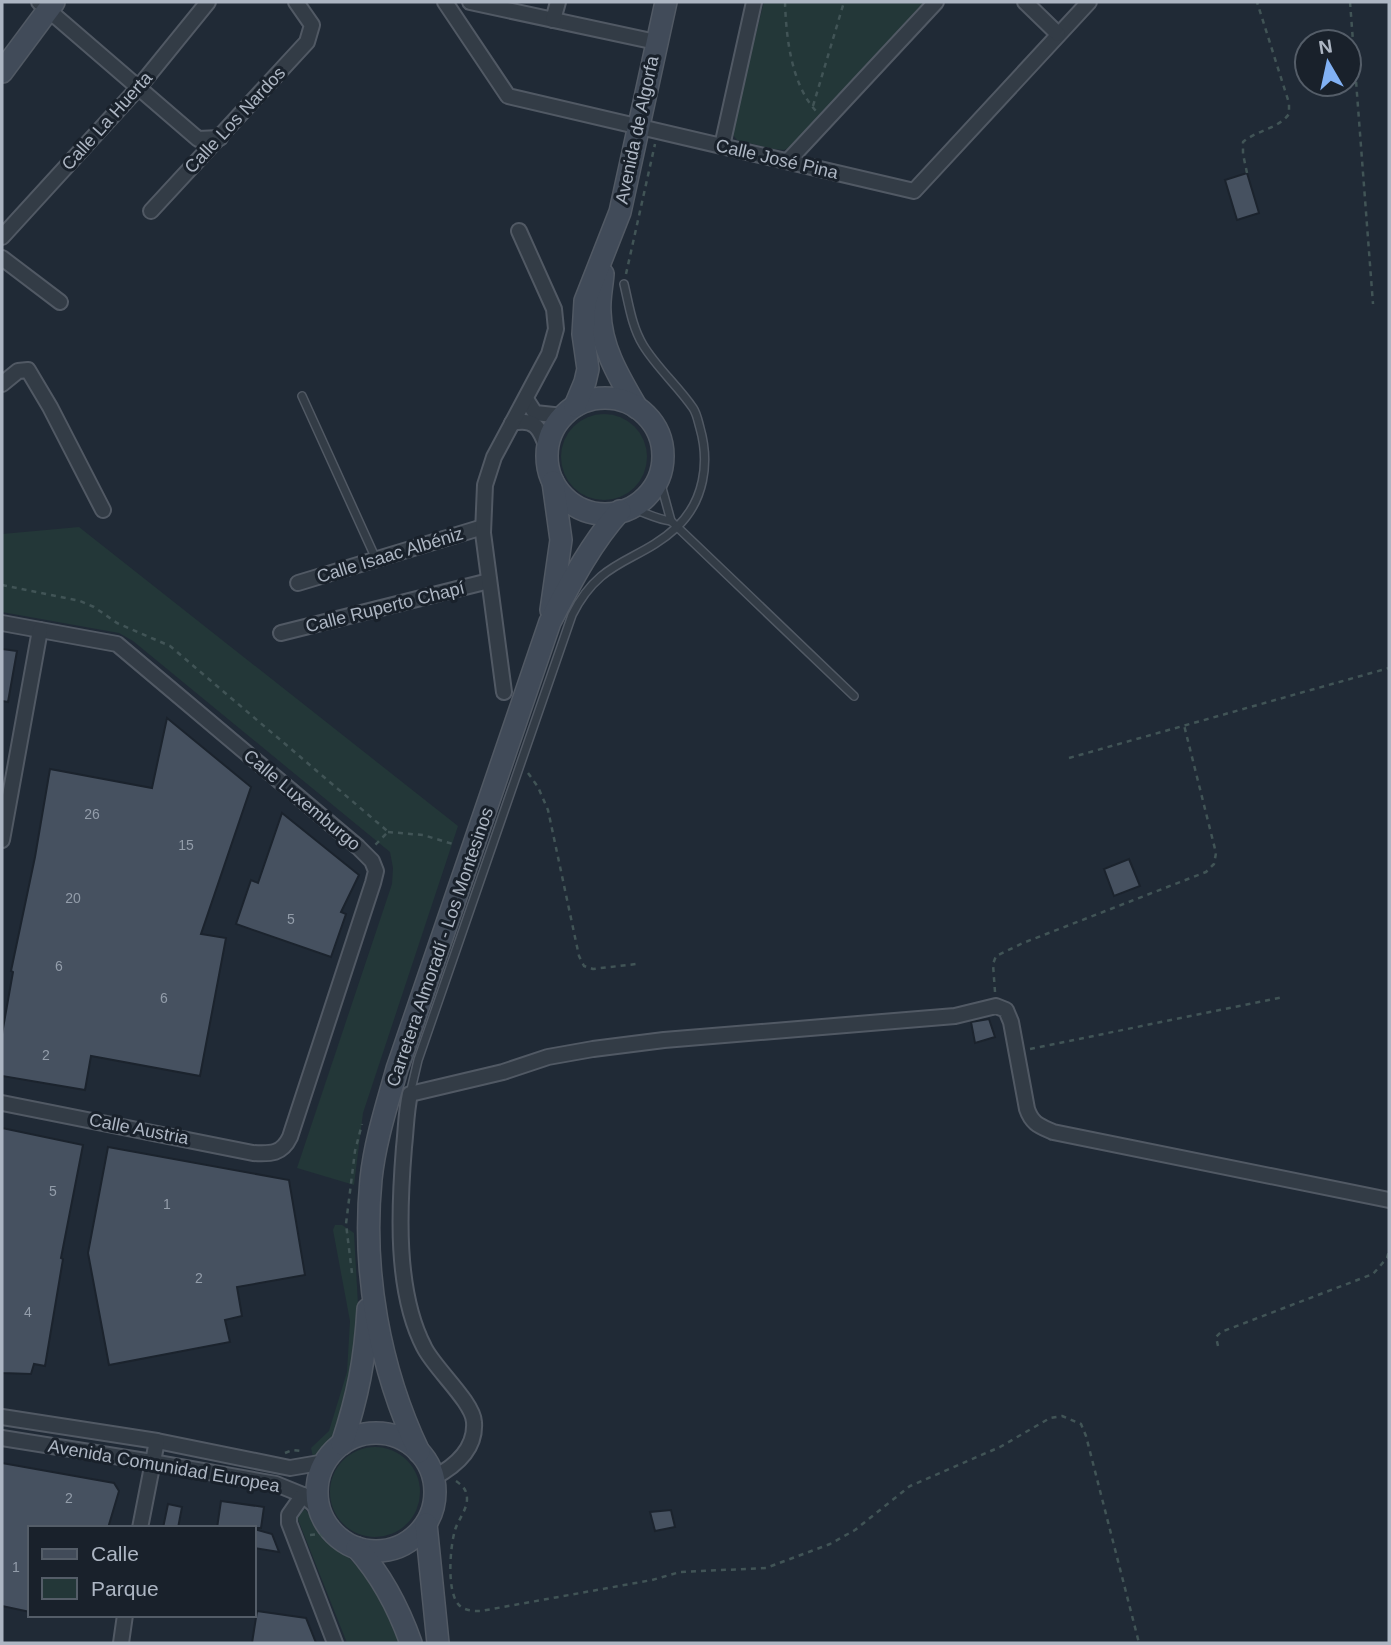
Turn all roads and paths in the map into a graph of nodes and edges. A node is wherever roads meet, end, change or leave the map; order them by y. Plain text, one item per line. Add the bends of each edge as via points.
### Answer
1 (208, 2) edge
2 (296, 2) edge
3 (444, 2) edge
4 (470, 2) edge
5 (558, 2) edge
6 (666, 2) edge
7 (754, 2) edge
8 (785, 2) edge
9 (844, 2) edge
10 (936, 2) edge
11 (1025, 2) edge
12 (1089, 2) edge
13 (1257, 2) edge
14 (1350, 2) edge
15 (47, 4) edge
16 (553, 19) junction
17 (1058, 34) junction
18 (656, 42) junction
19 (2, 72) edge
20 (139, 87) junction
21 (812, 108) junction
22 (826, 120) junction
23 (648, 129) junction
24 (220, 138) junction
25 (722, 146) junction
26 (788, 161) junction
27 (1247, 173) dead end
28 (151, 211) dead end
29 (519, 231) dead end
30 (2, 237) edge
31 (2, 258) edge
32 (604, 258) junction
33 (624, 284) joint
34 (60, 302) dead end
35 (1373, 304) dead end
36 (2, 384) edge
37 (302, 396) dead end
38 (526, 399) junction
39 (637, 408) junction
40 (569, 411) junction
41 (512, 423) junction
42 (547, 448) junction
43 (659, 477) junction
44 (553, 482) junction
45 (625, 509) junction
46 (103, 510) dead end
47 (674, 524) junction
48 (483, 527) junction
49 (376, 559) junction
50 (489, 581) junction
51 (298, 583) dead end
52 (2, 585) edge
53 (550, 622) junction
54 (2, 623) edge
55 (40, 630) junction
56 (281, 633) dead end
57 (1389, 667) edge
58 (505, 692) dead end
59 (854, 696) dead end
60 (1184, 725) junction
61 (1069, 758) dead end
62 (521, 763) junction
63 (388, 832) junction
64 (2, 839) edge
65 (463, 845) junction
66 (364, 854) junction
67 (636, 964) dead end
68 (1283, 997) dead end
69 (996, 1006) junction
70 (1017, 1052) junction
71 (410, 1094) junction
72 (2, 1103) edge
73 (363, 1120) dead end
74 (277, 1153) joint
75 (1389, 1200) edge
76 (1389, 1251) edge
77 (361, 1276) junction
78 (1218, 1346) dead end
79 (2, 1417) edge
80 (2, 1438) edge
81 (157, 1441) junction
82 (342, 1444) junction
83 (419, 1452) junction
84 (152, 1462) junction
85 (325, 1462) junction
86 (275, 1464) junction
87 (303, 1466) junction
88 (439, 1475) junction
89 (303, 1494) junction
90 (319, 1509) junction
91 (289, 1523) junction
92 (426, 1524) junction
93 (141, 1526) edge
94 (349, 1547) junction
95 (125, 1617) edge
96 (121, 1643) edge
97 (335, 1643) edge
98 (411, 1643) edge
99 (438, 1643) edge
100 (1139, 1643) edge

1 - 20 street, Calle La Huerta
2 - 24 street, Calle Los Nardos via 312,25 307,41
3 - 23 street, Calle José Pina via 508,96
4 - 16 street
5 - 16 street
6 - 18 main road, Avenida de Algorfa
7 - 25 street
8 - 21 path via 797,77
9 - 21 path
10 - 22 street
11 - 17 street
12 - 17 street
13 - 27 path via 1289,114 1243,142
14 - 35 path
15 - 19 main road
15 - 20 street
16 - 18 street
17 - 26 street, Calle José Pina via 914,191
18 - 23 main road, Avenida de Algorfa
20 - 24 street via 198,139
20 - 30 street, Calle La Huerta
21 - 22 path
22 - 26 street
23 - 25 street, Calle José Pina
23 - 32 main road, Avenida de Algorfa
23 - 33 path
24 - 28 street, Calle Los Nardos
25 - 26 street, Calle José Pina
29 - 38 street via 554,309 556,329
31 - 34 street
32 - 39 main road, Avenida de Algorfa via 603,335 611,364
32 - 40 main road, Avenida de Algorfa via 584,301 588,369
33 - 47 lane via 643,345 695,411 704,442 706,471 699,495
36 - 46 street via 18,371 28,370
37 - 49 lane
38 - 40 street via 535,413
38 - 41 street
39 - 40 main road via 625,401 600,398
39 - 43 main road via 658,433 663,454
40 - 42 main road via 555,425
41 - 42 street via 535,425
41 - 48 street via 488,470
42 - 44 main road
43 - 45 main road via 642,500
43 - 47 lane
44 - 45 main road via 565,498 582,509 601,513
44 - 53 main road, Carretera Almoradí - Los Montesinos via 561,540
45 - 47 lane
45 - 53 main road, Carretera Almoradí - Los Montesinos via 609,523
47 - 59 lane
47 - 62 lane via 605,571 580,599
48 - 49 street, Calle Isaac Albéniz
48 - 50 street
49 - 51 street, Calle Isaac Albéniz
50 - 56 street, Calle Ruperto Chapí
50 - 58 street
52 - 63 path via 80,601 170,646
53 - 65 main road, Carretera Almoradí - Los Montesinos
54 - 55 street, Calle Luxemburgo
55 - 64 street
55 - 66 street, Calle Luxemburgo via 117,644
57 - 60 path
60 - 61 path
60 - 69 path via 1216,853 1214,864 1206,872 996,956
62 - 67 path via 548,810 584,966
62 - 71 lane
63 - 65 path
63 - 66 path
65 - 77 main road, Carretera Almoradí - Los Montesinos via 379,1135
66 - 74 street, Calle Luxemburgo via 376,871 373,883 290,1137
68 - 70 path
69 - 70 street via 1006,1010
69 - 71 street via 954,1016 593,1049
70 - 75 street via 1027,1110 1038,1126
71 - 88 street via 400,1233 410,1308 425,1350 474,1418 473,1440 460,1459
72 - 74 street, Calle Austria via 253,1153
73 - 77 path via 346,1224
76 - 78 path via 1373,1274 1222,1332 1216,1337
77 - 82 main road, Carretera Almoradí - Los Montesinos via 366,1344 355,1406
77 - 83 main road, Carretera Almoradí - Los Montesinos via 405,1422
79 - 81 street, Avenida Comunidad Europea
80 - 84 street, Avenida Comunidad Europea
81 - 84 street
81 - 86 street, Avenida Comunidad Europea
82 - 83 main road via 382,1434
82 - 85 main road
83 - 88 main road
84 - 89 street, Avenida Comunidad Europea via 258,1480
84 - 93 street
85 - 87 street, Avenida Comunidad Europea
85 - 90 main road via 317,1485
86 - 87 street, Avenida Comunidad Europea
86 - 87 path via 278,1455 292,1450 313,1452
88 - 92 main road
88 - 100 path via 464,1488 468,1496 453,1537 455,1600 463,1608 481,1611 680,1572 766,1568 830,1544 910,1486 1062,1416 1081,1424 1086,1436
89 - 90 street, Avenida Comunidad Europea
89 - 91 street
90 - 94 main road via 333,1533
91 - 94 path via 299,1531 320,1534
91 - 97 street
92 - 94 main road via 402,1545 388,1550
92 - 99 main road
94 - 98 main road via 368,1561
95 - 96 street

